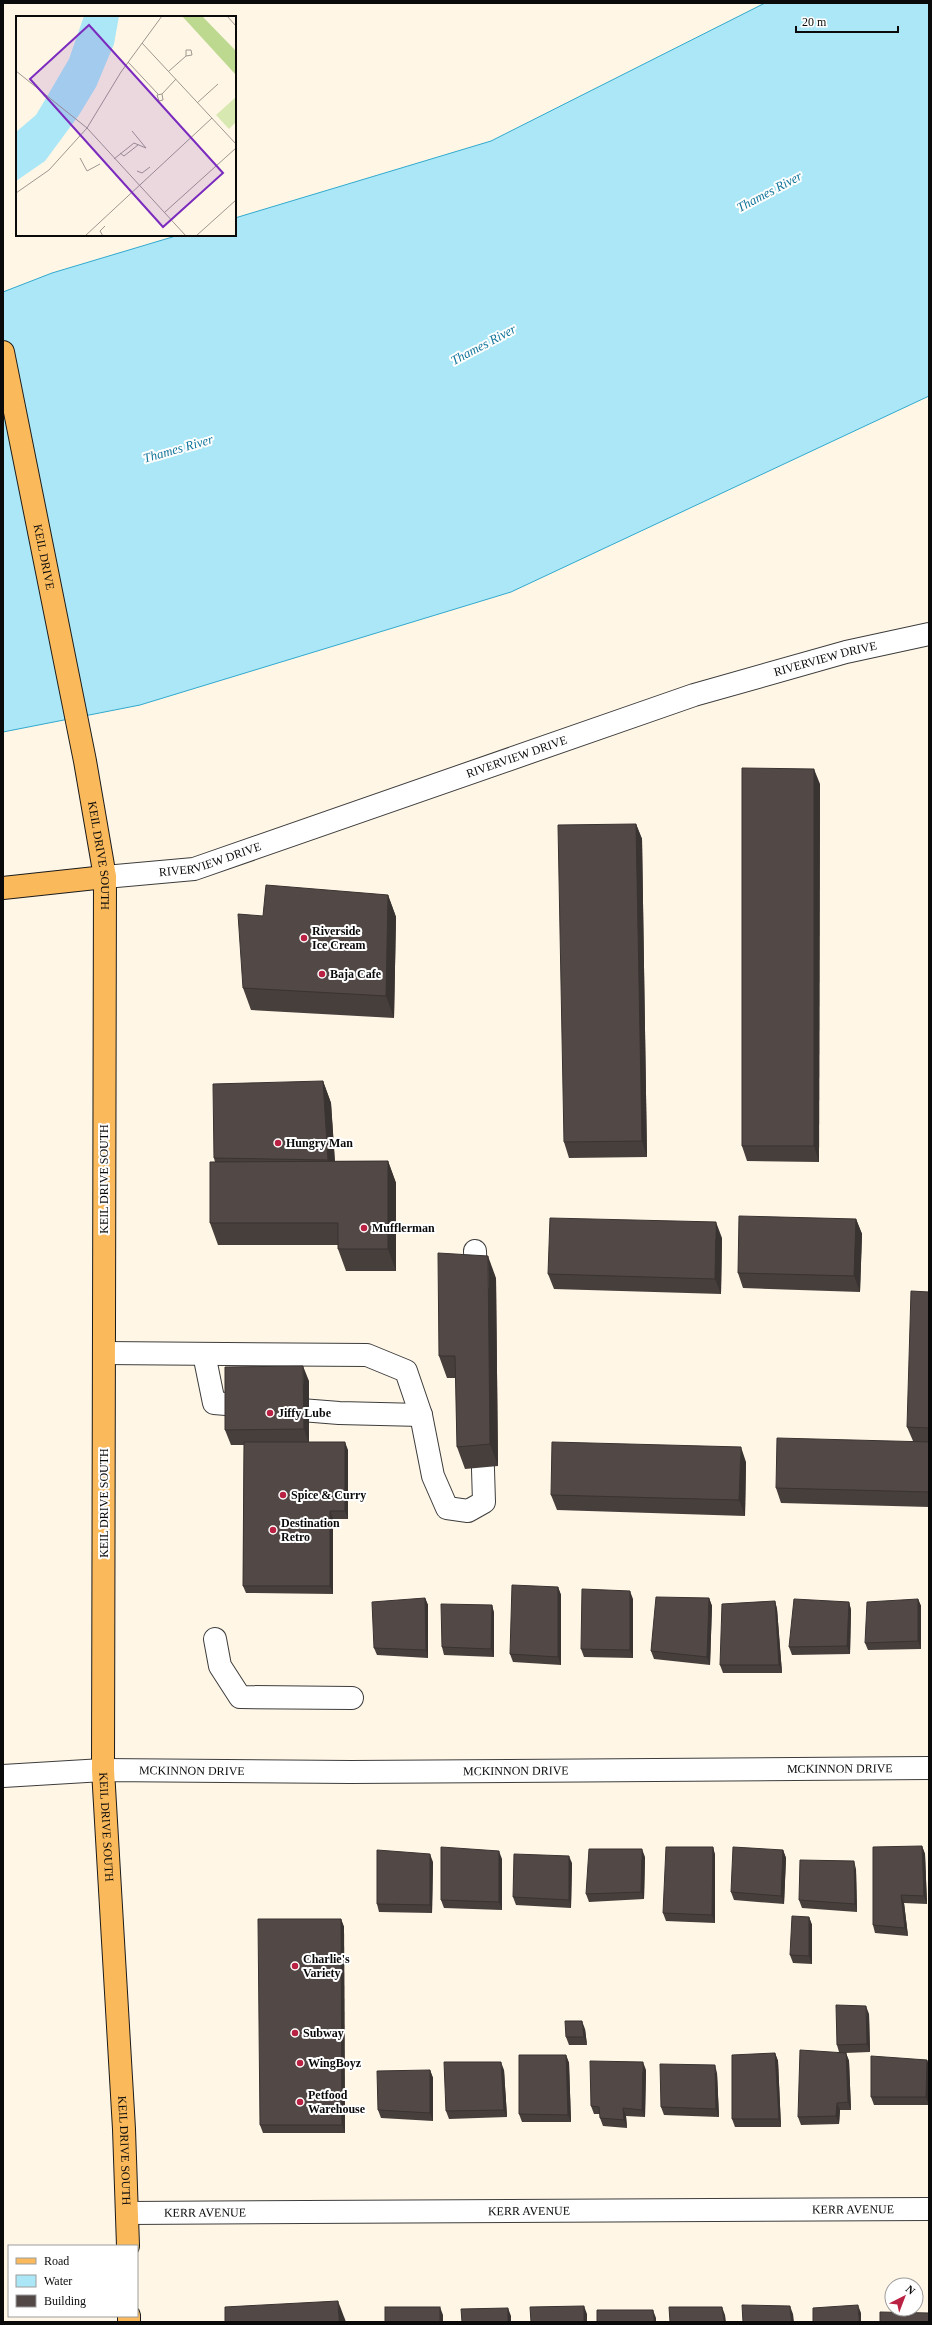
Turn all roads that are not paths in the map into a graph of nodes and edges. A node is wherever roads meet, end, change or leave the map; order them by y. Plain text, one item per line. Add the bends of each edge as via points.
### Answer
1 (3, 352) edge
2 (929, 634) edge
3 (85, 761) joint
4 (105, 877) junction
5 (3, 888) edge
6 (474, 1251) dead end
7 (477, 1306) edge
8 (104, 1353) junction
9 (204, 1354) junction
10 (421, 1415) junction
11 (481, 1416) edge
12 (215, 1639) dead end
13 (352, 1698) dead end
14 (929, 1768) edge
15 (103, 1770) junction
16 (3, 1776) edge
17 (929, 2209) edge
18 (128, 2213) junction
19 (128, 2245) edge

1 - 3 main road, KEIL DRIVE
2 - 4 street, RIVERVIEW DRIVE via 846,652 694,695 194,869
3 - 4 main road, KEIL DRIVE SOUTH
4 - 5 main road
4 - 8 main road, KEIL DRIVE SOUTH
6 - 7 street
8 - 9 street
8 - 15 main road, KEIL DRIVE SOUTH
9 - 10 street via 367,1355 406,1371
9 - 10 street via 214,1403 339,1413
10 - 11 street via 433,1476 447,1508 468,1510 484,1502
12 - 13 street via 220,1666 240,1697
14 - 15 street, MCKINNON DRIVE via 351,1772
15 - 16 street, MCKINNON DRIVE
15 - 18 main road, KEIL DRIVE SOUTH
17 - 18 street, KERR AVENUE
18 - 19 main road, KEIL DRIVE SOUTH

